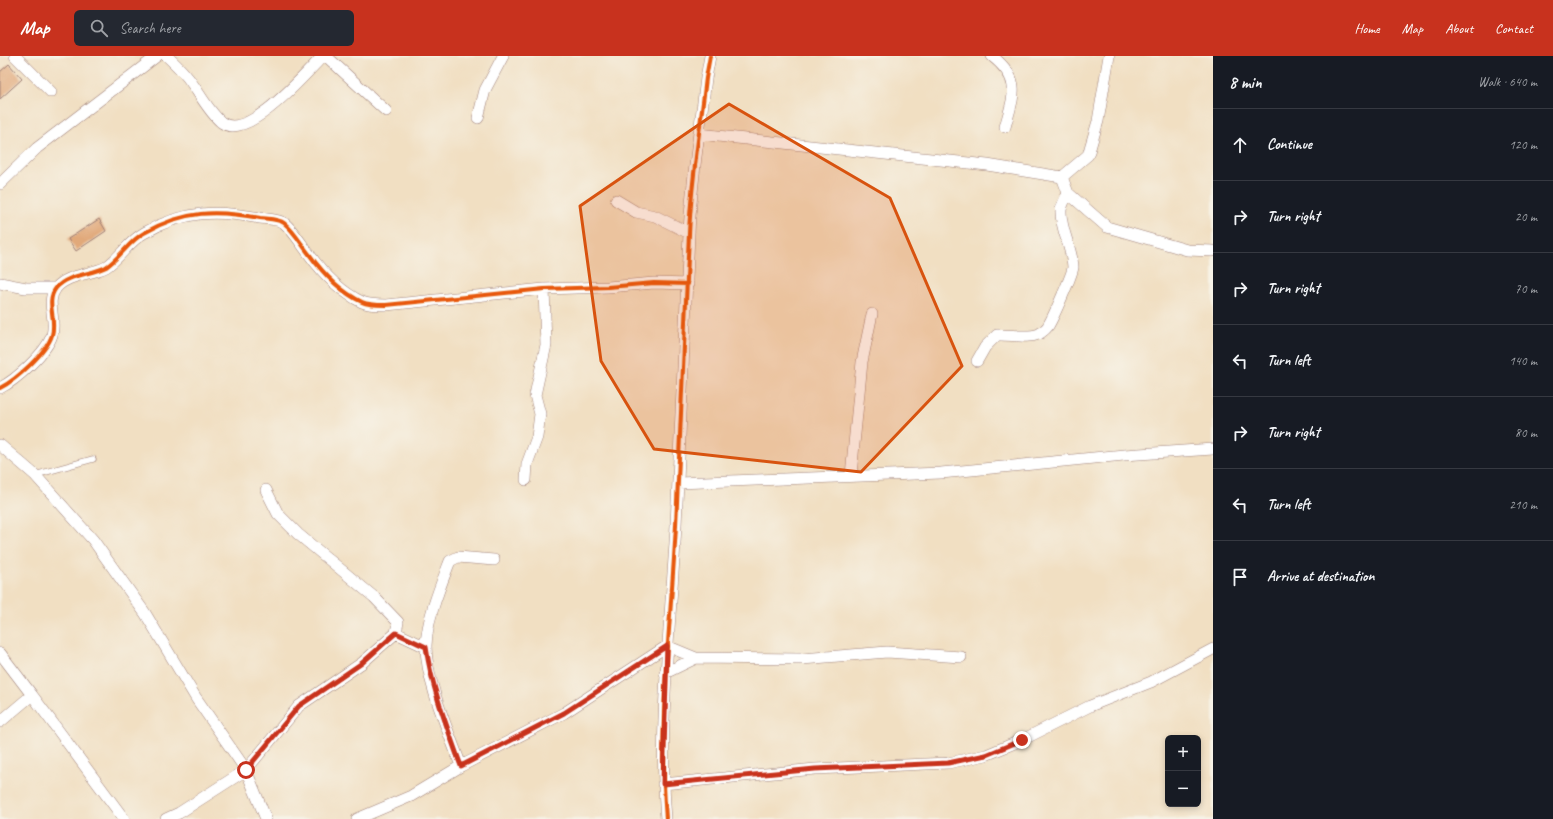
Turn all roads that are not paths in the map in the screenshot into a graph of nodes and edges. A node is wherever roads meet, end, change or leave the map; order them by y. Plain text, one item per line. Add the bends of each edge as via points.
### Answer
1 (15, 56) edge
2 (157, 56) edge
3 (167, 56) edge
4 (323, 56) edge
5 (326, 56) edge
6 (503, 56) edge
7 (710, 56) edge
8 (992, 56) edge
9 (1109, 56) edge
10 (51, 92) dead end
11 (386, 111) dead end
12 (478, 118) dead end
13 (1004, 127) dead end
14 (699, 134) junction
15 (1062, 177) junction
16 (0, 184) edge
17 (1068, 193) junction
18 (616, 200) dead end
19 (689, 233) junction
20 (1213, 251) edge
21 (0, 283) edge
22 (688, 284) junction
23 (56, 288) junction
24 (544, 289) junction
25 (872, 314) dead end
26 (977, 361) dead end
27 (0, 388) edge
28 (0, 445) edge
29 (1213, 448) edge
30 (94, 459) dead end
31 (35, 475) junction
32 (851, 475) junction
33 (526, 480) dead end
34 (678, 483) junction
35 (266, 490) dead end
36 (494, 560) dead end
37 (396, 633) junction
38 (667, 646) junction
39 (426, 647) junction
40 (1213, 649) edge
41 (0, 653) edge
42 (961, 657) dead end
43 (696, 658) junction
44 (665, 673) junction
45 (32, 695) junction
46 (0, 722) edge
47 (461, 766) junction
48 (246, 770) junction
49 (663, 784) junction
50 (124, 819) edge
51 (166, 819) edge
52 (266, 819) edge
53 (357, 819) edge
54 (666, 819) edge

1 - 10 street
2 - 16 street via 37,148
3 - 4 street via 187,77 222,123 236,127 254,120 270,108
5 - 11 street
6 - 12 street via 485,90
7 - 14 street
8 - 13 street via 1004,66 1014,83
9 - 15 street via 1098,121 1088,155
14 - 15 street via 987,165
14 - 19 street
15 - 17 street
17 - 20 street via 1107,227 1187,250
17 - 26 street via 1061,209 1062,226 1069,244 1073,268 1054,316 1047,328 1039,334 997,335
18 - 19 street via 636,212 655,216
19 - 22 street
21 - 23 street via 26,288
22 - 24 street via 654,283
22 - 34 street
23 - 24 street via 65,281 106,266 136,237 156,226 178,217 206,212 229,212 283,222 318,267 363,303 386,305
23 - 27 street via 50,300 52,335 43,351 9,383
24 - 33 street via 546,345 535,395 540,414 537,437 527,464
25 - 32 street via 862,362
28 - 31 street
29 - 32 street via 1101,456 941,473
30 - 31 lane
31 - 48 street via 93,540 145,614 196,698
32 - 34 street
34 - 38 street
35 - 37 street via 278,514 298,534 374,598 398,622
36 - 39 street via 458,556 450,561 429,626
37 - 39 street
37 - 48 street via 362,663 299,706
38 - 43 street
38 - 44 street
38 - 47 street via 564,713
39 - 47 street via 441,710
40 - 49 street via 1151,682 1090,706 986,755 948,763 815,769
41 - 45 street
42 - 43 street via 887,652 802,659
43 - 44 street
44 - 49 street
45 - 46 street
45 - 50 street
47 - 53 street via 411,796
48 - 51 street via 179,814
48 - 52 street
49 - 54 street

